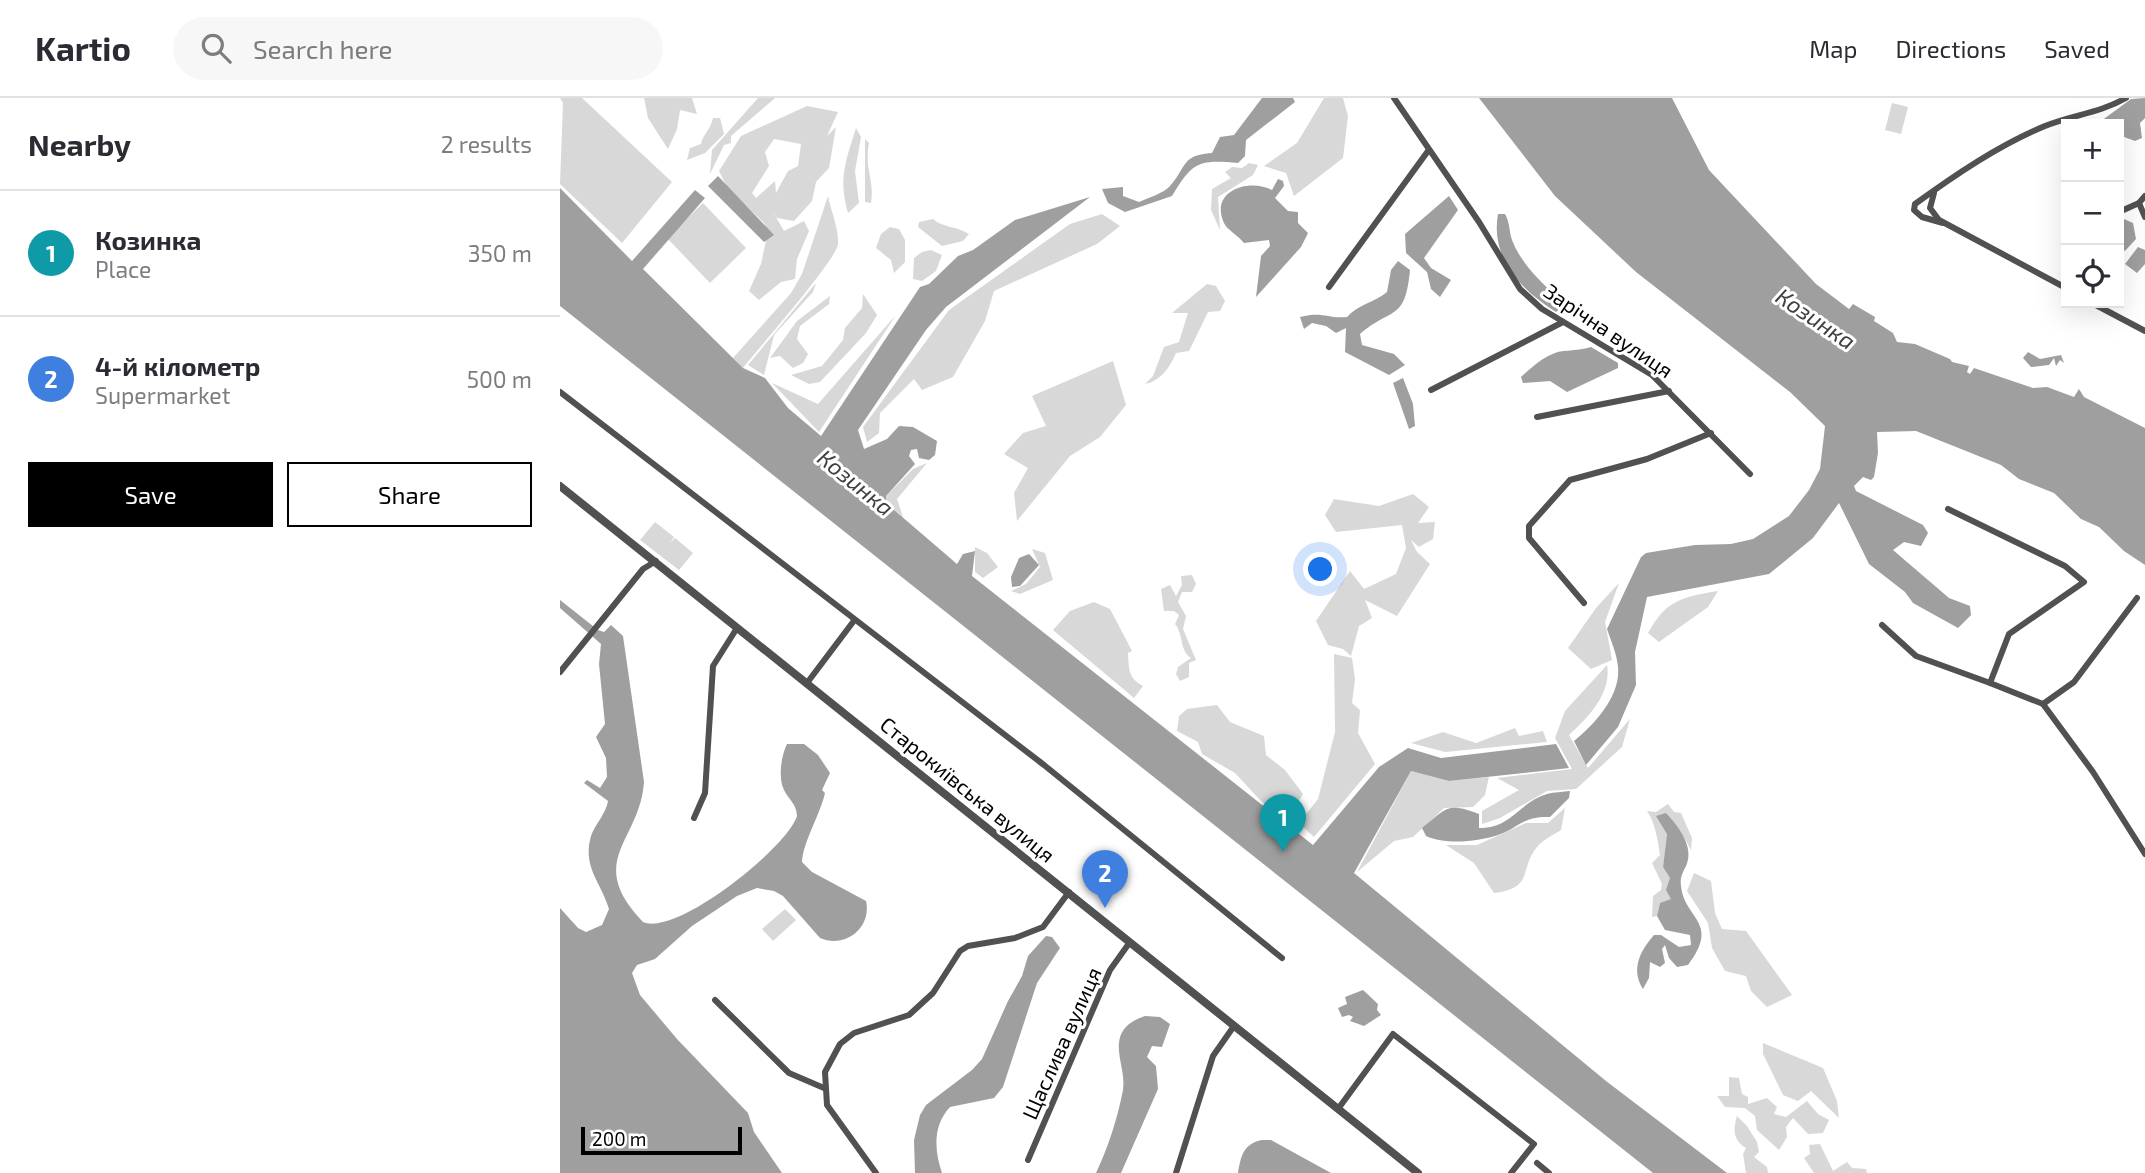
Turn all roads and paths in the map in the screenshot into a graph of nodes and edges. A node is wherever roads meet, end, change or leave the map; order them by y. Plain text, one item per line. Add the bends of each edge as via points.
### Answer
1 (1394, 98) edge
2 (2126, 98) edge
3 (1428, 151) junction
4 (1936, 190) junction
5 (2145, 196) edge
6 (2139, 202) junction
7 (2124, 210) edge
8 (2145, 217) edge
9 (1943, 223) junction
10 (2061, 285) edge
11 (1329, 288) dead end
12 (2101, 308) edge
13 (1563, 322) junction
14 (2145, 331) edge
15 (1431, 390) dead end
16 (560, 391) edge
17 (1670, 391) junction
18 (1537, 417) dead end
19 (1711, 433) junction
20 (1750, 474) dead end
21 (560, 486) edge
22 (1948, 509) dead end
23 (656, 561) junction
24 (2137, 597) dead end
25 (1584, 603) dead end
26 (853, 622) dead end
27 (1882, 625) dead end
28 (737, 628) junction
29 (560, 672) edge
30 (807, 683) junction
31 (1990, 683) junction
32 (2043, 704) junction
33 (694, 818) dead end
34 (2145, 855) edge
35 (1069, 892) junction
36 (1130, 942) junction
37 (1282, 958) dead end
38 (715, 1000) dead end
39 (1234, 1026) junction
40 (824, 1088) junction
41 (1338, 1109) junction
42 (1028, 1160) dead end
43 (1537, 1163) dead end
44 (876, 1173) edge
45 (1176, 1173) edge
46 (1418, 1173) edge
47 (1511, 1173) edge
48 (1549, 1173) edge

1 - 3 street, Зарічна вулиця
2 - 4 street via 2027,135
3 - 11 street
3 - 13 street, Зарічна вулиця via 1486,232 1511,278 1534,303
4 - 9 street via 1930,208
4 - 9 street via 1914,209 1922,217
5 - 6 street
6 - 7 street
6 - 8 street
9 - 10 street
12 - 14 street
13 - 15 street
13 - 17 street, Зарічна вулиця via 1625,357
16 - 37 street via 1044,765
17 - 18 street
17 - 19 street, Зарічна вулиця
19 - 20 street, Зарічна вулиця
19 - 25 street via 1647,459 1570,480 1529,526 1529,538
21 - 23 street, Старокиївська вулиця
22 - 31 street via 2065,566 2084,582 2009,634
23 - 28 street, Старокиївська вулиця
23 - 29 street via 643,569
24 - 32 street via 2074,682
26 - 30 street
27 - 31 street via 1916,656
28 - 30 street, Старокиївська вулиця
28 - 33 street via 713,666 705,793
30 - 35 street, Старокиївська вулиця
31 - 32 street
32 - 34 street
35 - 36 street, Старокиївська вулиця
35 - 40 street via 1043,927 960,951 933,993 909,1015 854,1032 840,1044 825,1072
36 - 39 street, Старокиївська вулиця
36 - 42 street, Щаслива вулиця via 1110,970
38 - 40 street via 789,1073
39 - 41 street, Старокиївська вулиця
39 - 45 street via 1213,1056
40 - 44 street via 827,1105
41 - 46 street, Старокиївська вулиця
41 - 47 street via 1393,1034 1534,1144
43 - 48 street

